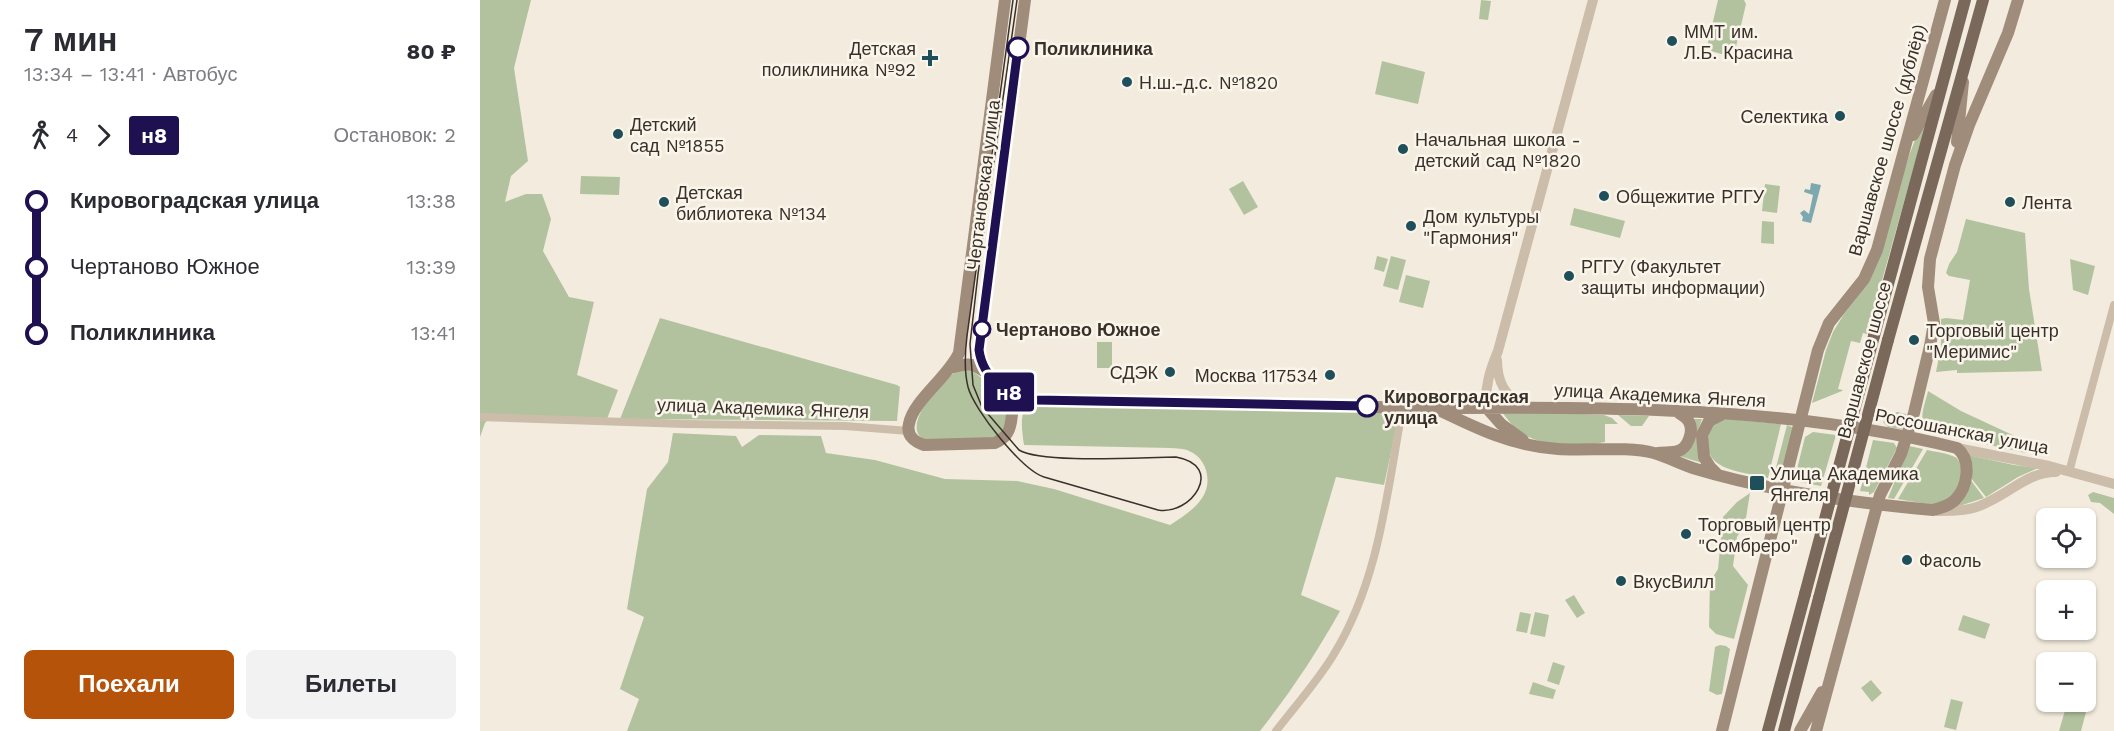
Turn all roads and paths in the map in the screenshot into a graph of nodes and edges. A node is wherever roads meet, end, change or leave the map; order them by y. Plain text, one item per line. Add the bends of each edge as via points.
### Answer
1 (1005, 0) edge
2 (1025, 0) edge
3 (1593, 0) edge
4 (1945, 0) edge
5 (1965, 0) edge
6 (1983, 0) edge
7 (2018, 0) edge
8 (1965, 66) junction
9 (1941, 86) junction
10 (1904, 155) junction
11 (1955, 165) junction
12 (2114, 305) edge
13 (1498, 351) junction
14 (950, 368) junction
15 (986, 372) junction
16 (1004, 389) junction
17 (1036, 400) junction
18 (1399, 407) junction
19 (1486, 407) junction
20 (1525, 407) junction
21 (1435, 408) junction
22 (1677, 412) junction
23 (1724, 414) junction
24 (480, 417) edge
25 (1799, 421) junction
26 (1847, 427) joint
27 (1010, 428) junction
28 (909, 431) junction
29 (1907, 437) junction
30 (1531, 446) junction
31 (1957, 448) junction
32 (1654, 453) junction
33 (2069, 472) junction
34 (1719, 475) junction
35 (2114, 484) edge
36 (1783, 490) junction
37 (1877, 505) junction
38 (1933, 510) junction
39 (1833, 673) junction
40 (1276, 731) edge
41 (1722, 731) edge
42 (1768, 731) edge
43 (1784, 731) edge
44 (1800, 731) edge
45 (1816, 731) edge

1 - 14 main road, Чертановская улица via 958,353
2 - 15 main road, Чертановская улица via 979,350
3 - 13 street
4 - 10 main road, Варшавское шоссе (дублёр)
5 - 9 main road, Варшавское шоссе
6 - 8 main road, Варшавское шоссе
7 - 11 main road
8 - 11 main road
8 - 43 main road, Варшавское шоссе, bridge
9 - 10 main road
9 - 42 main road, Варшавское шоссе, bridge
10 - 25 main road, Варшавское шоссе (дублёр) via 1872,264 1824,332
11 - 29 main road via 1930,259 1927,279 1932,337
12 - 33 street
13 - 19 street via 1487,383
13 - 20 street via 1497,372 1503,389
14 - 15 main road via 971,365
14 - 28 main road, Чертановская улица via 914,412
15 - 16 main road
16 - 17 main road, улица Академика Янгеля
16 - 27 main road via 1012,404
17 - 18 main road, улица Академика Янгеля
17 - 27 main road via 1018,406
18 - 21 main road, улица Академика Янгеля
18 - 40 street via 1400,422 1379,537 1364,588 1333,656
19 - 20 main road, улица Академика Янгеля
19 - 21 main road, улица Академика Янгеля
19 - 30 main road via 1510,432
20 - 22 main road, улица Академика Янгеля
21 - 30 main road, улица Академика Янгеля via 1500,439
22 - 23 main road, улица Академика Янгеля
22 - 32 main road via 1690,424 1689,439 1678,451
23 - 25 main road, улица Академика Янгеля
23 - 34 main road via 1709,421 1702,435 1704,457
24 - 28 street, улица Академика Янгеля
25 - 26 main road, улица Академика Янгеля
25 - 36 main road, Варшавское шоссе (дублёр)
26 - 29 main road, Россошанская улица
27 - 28 main road via 995,443 924,445 916,442
29 - 31 main road, Россошанская улица
29 - 37 main road
30 - 32 main road, улица Академика Янгеля
31 - 33 street, Россошанская улица
31 - 38 main road via 1966,464 1961,492 1950,504
32 - 34 main road, улица Академика Янгеля
33 - 35 street, Россошанская улица
33 - 38 street, Россошанская улица via 2040,472 1973,508
34 - 36 main road, улица Академика Янгеля
36 - 37 main road, улица Академика Янгеля
36 - 41 main road, Варшавское шоссе (дублёр)
37 - 38 main road, Россошанская улица
37 - 39 main road
39 - 44 main road
39 - 45 main road

